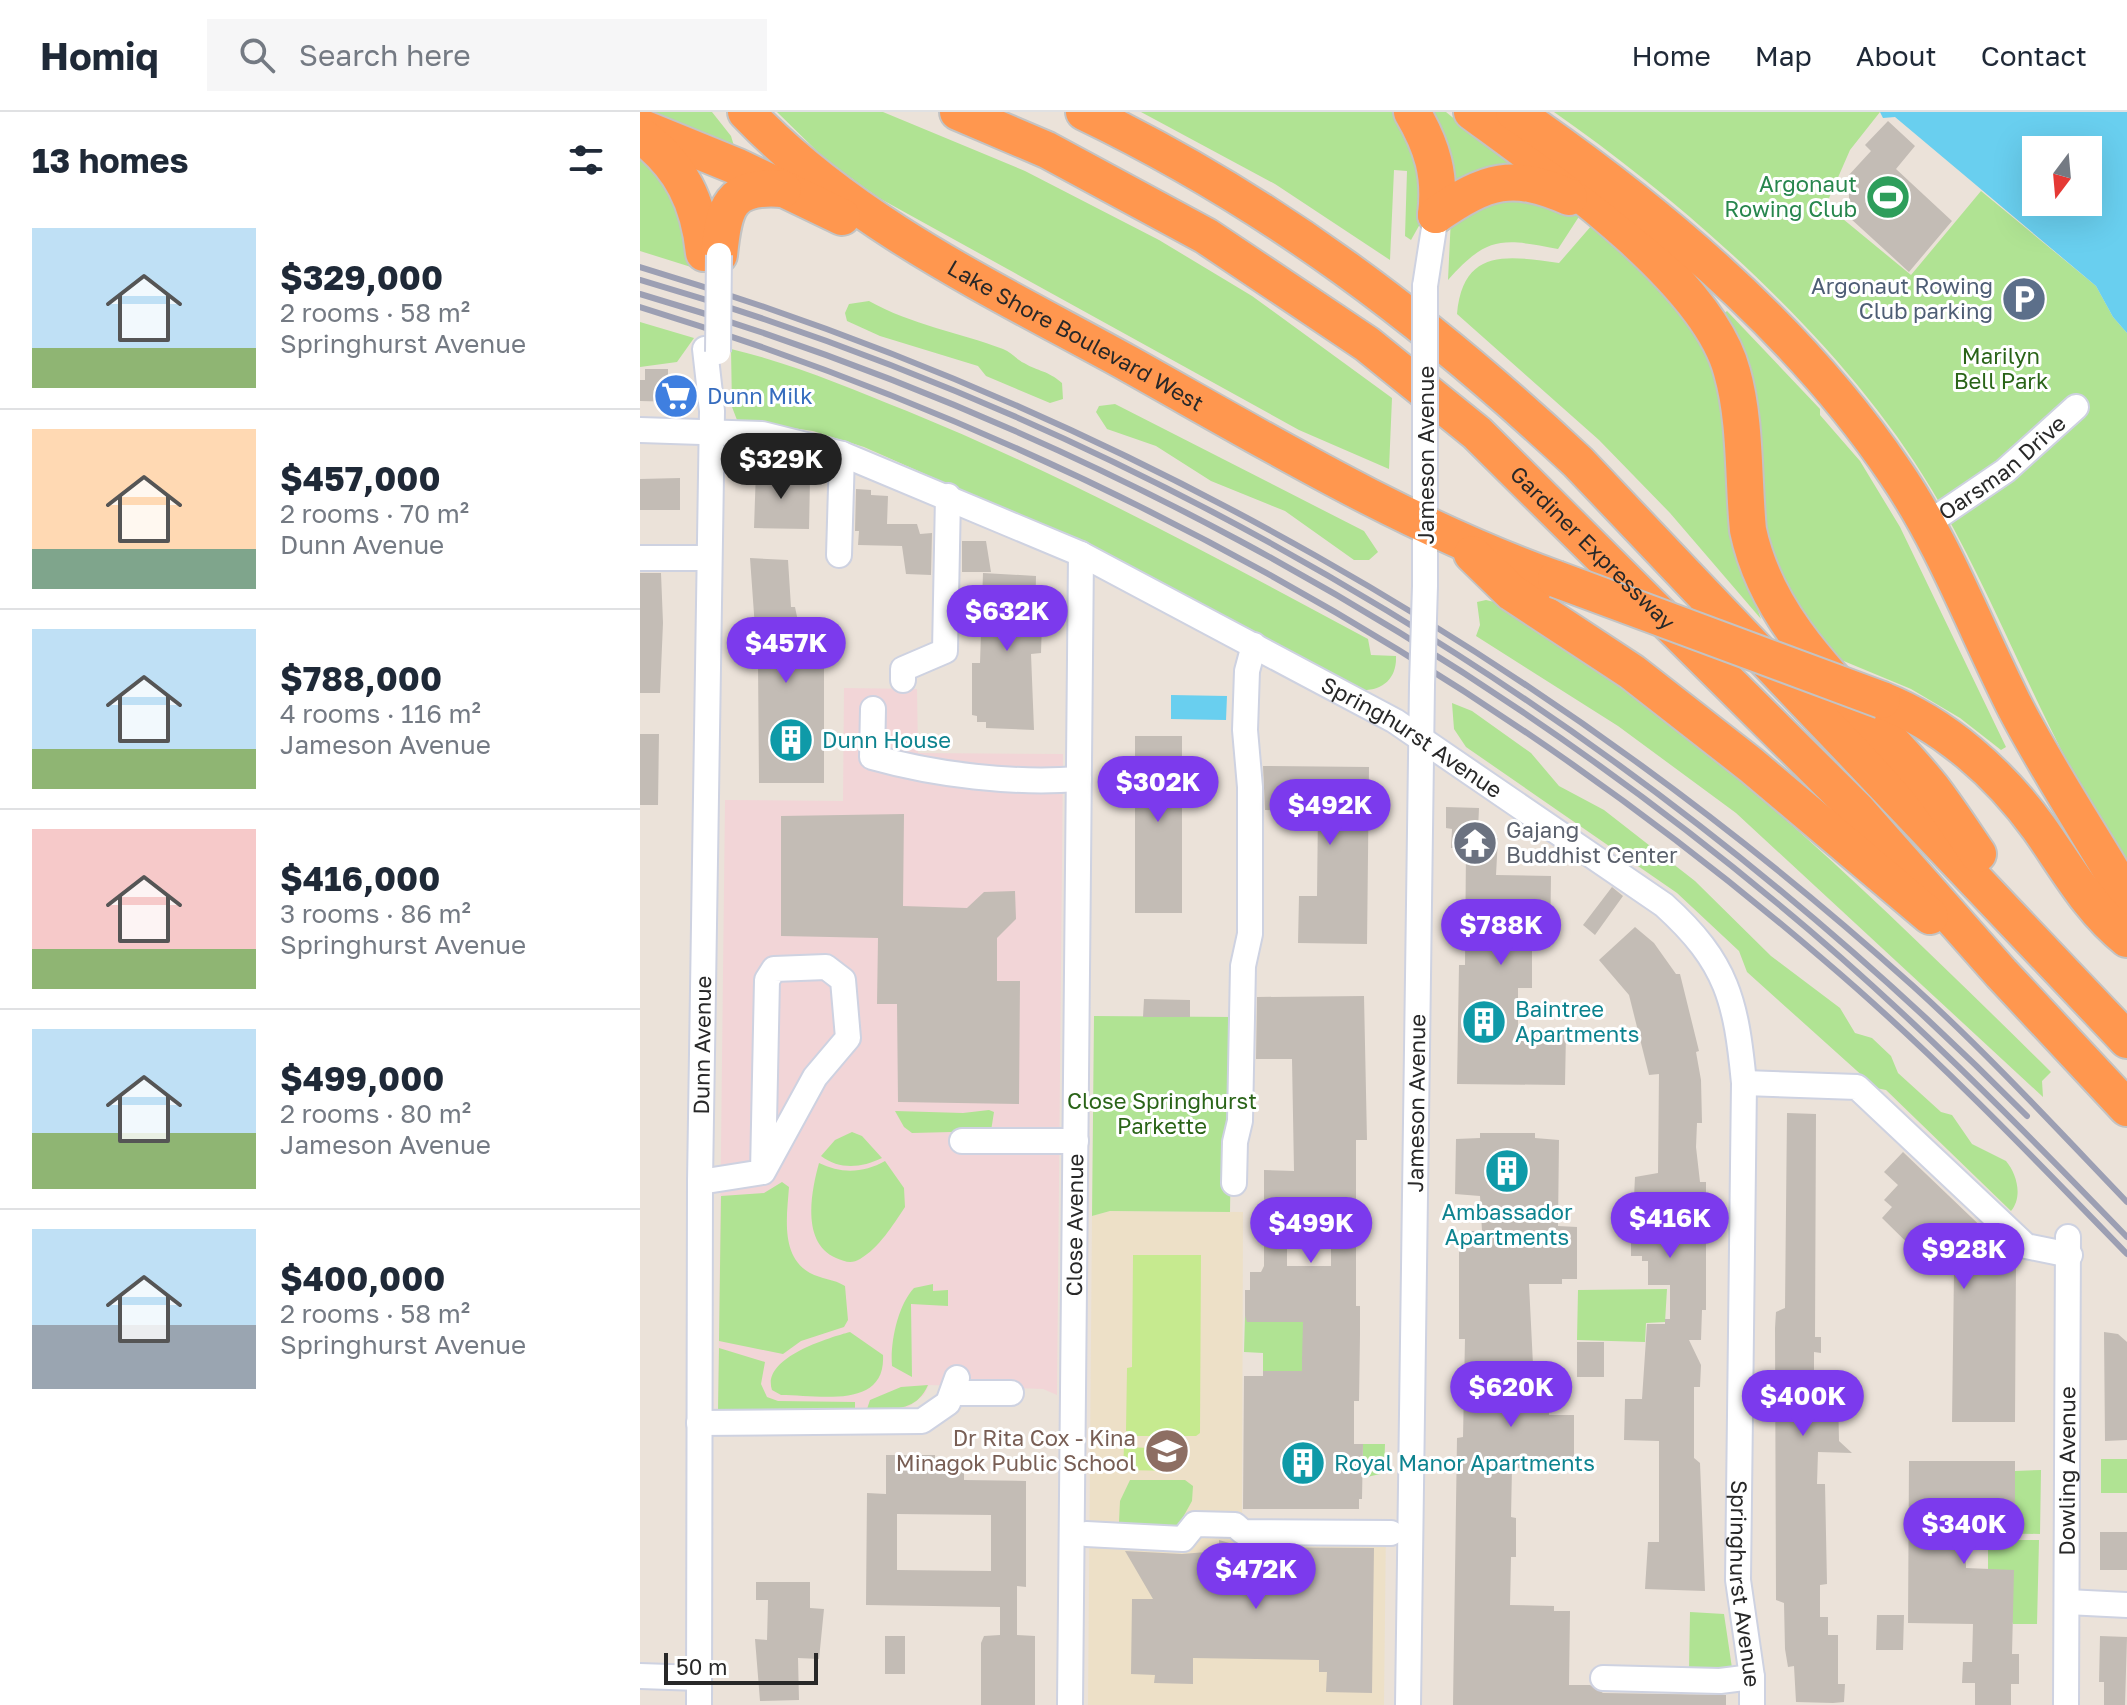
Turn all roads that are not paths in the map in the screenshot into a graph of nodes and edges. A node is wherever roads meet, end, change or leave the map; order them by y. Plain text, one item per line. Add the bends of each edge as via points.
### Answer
1 (746, 112) edge
2 (958, 112) edge
3 (1084, 112) edge
4 (1412, 112) edge
5 (1472, 112) edge
6 (1514, 112) edge
7 (640, 127) edge
8 (640, 135) edge
9 (783, 189) junction
10 (1436, 215) junction
11 (1628, 233) junction
12 (712, 254) junction
13 (945, 265) junction
14 (2076, 407) dead end
15 (640, 430) edge
16 (711, 430) junction
17 (842, 454) junction
18 (948, 496) junction
19 (1927, 524) junction
20 (1427, 527) junction
21 (1459, 542) junction
22 (1081, 554) junction
23 (839, 555) dead end
24 (640, 558) edge
25 (708, 558) junction
26 (1254, 645) junction
27 (903, 680) dead end
28 (873, 709) dead end
29 (1421, 739) junction
30 (1079, 779) junction
31 (2127, 897) edge
32 (2127, 939) edge
33 (2057, 967) junction
34 (2001, 973) junction
35 (2127, 1040) edge
36 (1744, 1083) junction
37 (2127, 1108) edge
38 (962, 1141) dead end
39 (1076, 1141) junction
40 (763, 1172) junction
41 (700, 1182) junction
42 (1234, 1183) dead end
43 (1011, 1393) dead end
44 (699, 1423) junction
45 (1391, 1533) dead end
46 (1086, 1534) dead end
47 (2067, 1602) junction
48 (2127, 1605) edge
49 (640, 1676) edge
50 (1752, 1677) junction
51 (699, 1678) junction
52 (1603, 1678) dead end
53 (699, 1705) edge
54 (1070, 1705) edge
55 (1408, 1705) edge
56 (1752, 1705) edge
57 (2066, 1705) edge

1 - 13 highway, Lake Shore Boulevard West via 809,173
2 - 34 highway, Gardiner Expressway via 1047,150 1206,236 1367,344 1477,433 1856,809
3 - 33 highway, Gardiner Expressway via 1224,185 1382,292 1500,389 1588,472
4 - 10 highway via 1440,184
5 - 11 highway
6 - 19 highway via 1653,216 1774,328 1866,430
7 - 9 highway
8 - 12 highway via 662,152 693,196
9 - 12 highway via 752,187 735,198
9 - 13 highway
10 - 11 highway via 1489,184 1526,181 1575,199
10 - 20 street, Jameson Avenue, bridge via 1425,286
11 - 33 highway via 1712,324 1725,350 1737,397 1748,530 1773,599 1814,657 1932,788
12 - 16 street, Dunn Avenue
13 - 20 highway, Lake Shore Boulevard West
14 - 19 street, Oarsman Drive via 2005,471
15 - 16 street, Springhurst Avenue
16 - 17 street, Springhurst Avenue via 762,434
16 - 25 street, Dunn Avenue
17 - 18 street, Springhurst Avenue
17 - 23 street
18 - 22 street, Springhurst Avenue
18 - 27 street via 945,651 903,669
19 - 31 highway via 2044,760
20 - 21 highway, Lake Shore Boulevard West
20 - 29 street, Jameson Avenue, bridge
21 - 32 highway, bridge via 1926,720 1976,760 2036,824 2099,913
21 - 34 highway via 1512,593 1632,672 1751,765
22 - 26 street, Springhurst Avenue
22 - 30 street, Close Avenue
24 - 25 street
25 - 41 street, Dunn Avenue
26 - 29 street, Springhurst Avenue
26 - 42 street via 1247,671 1245,730 1250,934 1243,966
28 - 30 street via 872,757 998,777
29 - 36 street, Springhurst Avenue via 1687,926 1708,954 1738,1016
29 - 55 street, Jameson Avenue
30 - 39 street, Close Avenue
33 - 35 highway, Gardiner Expressway
34 - 37 highway, Gardiner Expressway
36 - 47 street, Dowling Avenue via 1857,1087 2026,1246 2069,1246
36 - 50 street, Springhurst Avenue via 1738,1580
38 - 39 street
39 - 54 street, Close Avenue
40 - 40 street via 815,1077 848,1038 843,980 826,967 774,969 767,980
40 - 41 street
41 - 44 street, Dunn Avenue
43 - 44 street via 956,1385 948,1403 922,1421
44 - 51 street, Dunn Avenue
45 - 46 street via 1243,1532 1235,1525 1195,1524 1183,1539
47 - 48 street
47 - 57 street, Dowling Avenue
49 - 51 street
50 - 52 street
50 - 56 street, Springhurst Avenue
51 - 53 street, Dunn Avenue

